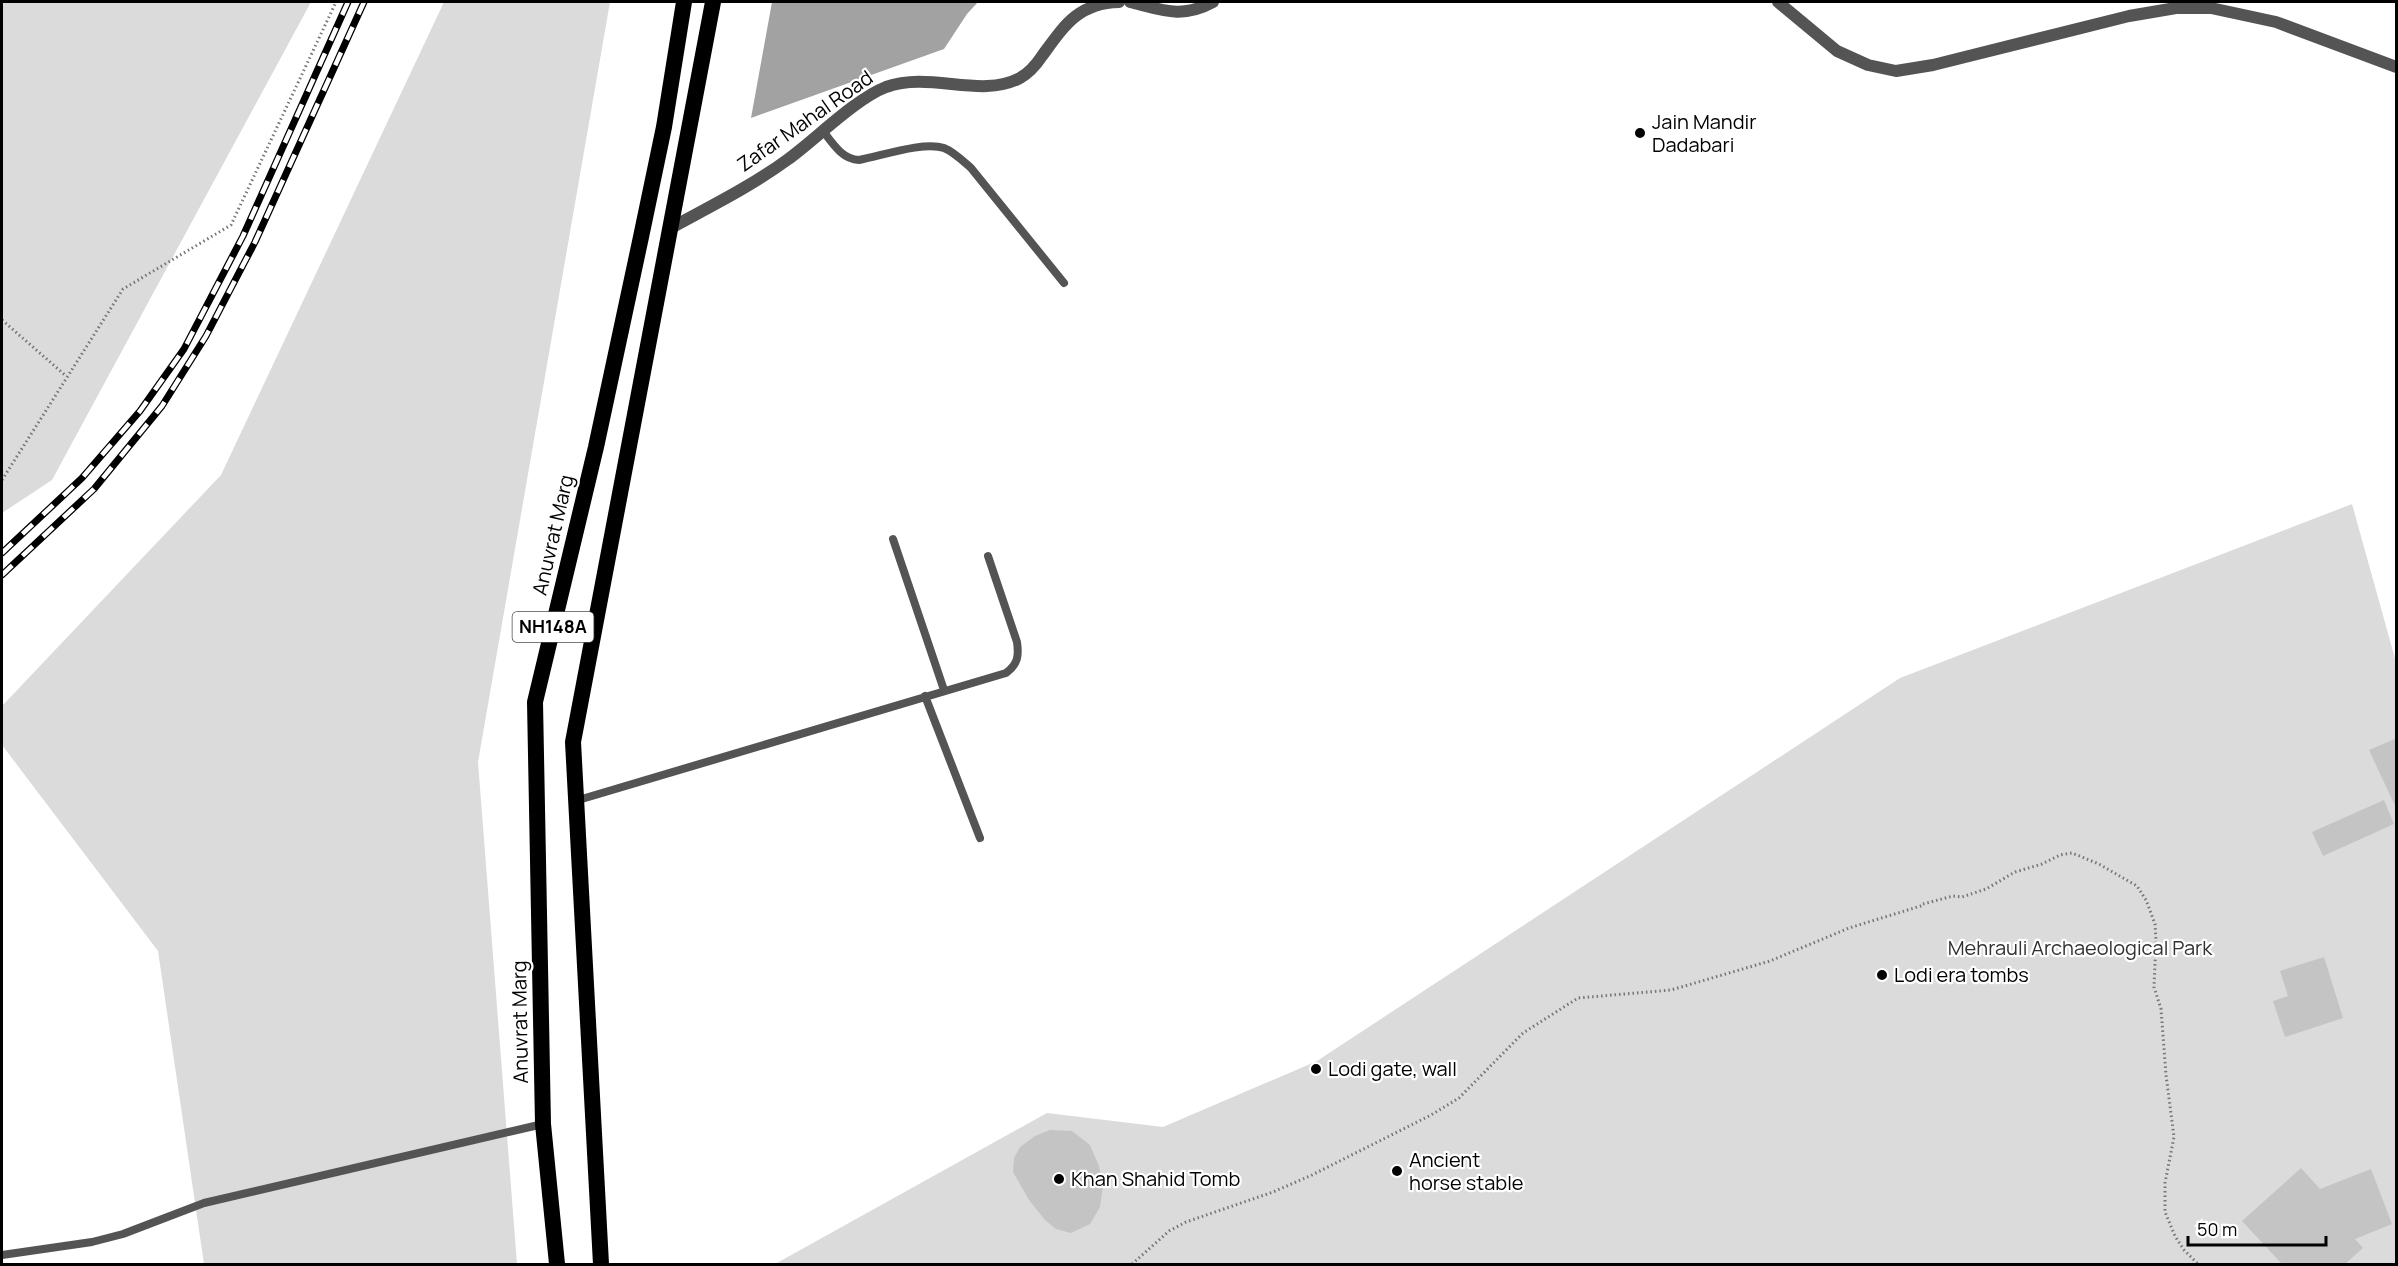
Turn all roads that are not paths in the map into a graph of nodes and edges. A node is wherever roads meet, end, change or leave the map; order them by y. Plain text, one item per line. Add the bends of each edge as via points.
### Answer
1 (684, 2) edge
2 (713, 2) edge
3 (1119, 2) edge
4 (1130, 2) edge
5 (1213, 2) edge
6 (1778, 2) edge
7 (2397, 67) edge
8 (823, 131) junction
9 (669, 229) junction
10 (1064, 283) dead end
11 (892, 539) dead end
12 (988, 556) dead end
13 (944, 690) junction
14 (925, 696) junction
15 (575, 801) junction
16 (980, 838) dead end
17 (543, 1125) junction
18 (2, 1255) edge
19 (556, 1264) edge
20 (601, 1264) edge

1 - 17 highway, Anuvrat Marg / NH148A via 641,237 535,702
2 - 9 highway, NH148A
3 - 8 street, Zafar Mahal Road via 1082,10 1067,21 1033,68 1020,78 1001,86 901,82 882,89
4 - 5 street via 1169,12 1189,12
6 - 7 street via 1837,51 1868,65 1896,71 2129,16 2188,8 2211,8 2276,22
8 - 9 street, Zafar Mahal Road via 767,174
8 - 10 lane via 850,160 929,146 954,153 971,168
9 - 15 highway, NH148A via 573,742
11 - 13 lane
12 - 13 lane via 1019,657 1006,673
13 - 14 lane
14 - 15 lane
14 - 16 lane
15 - 20 highway, NH148A
17 - 18 lane via 204,1203 92,1242
17 - 19 highway, Anuvrat Marg / NH148A

